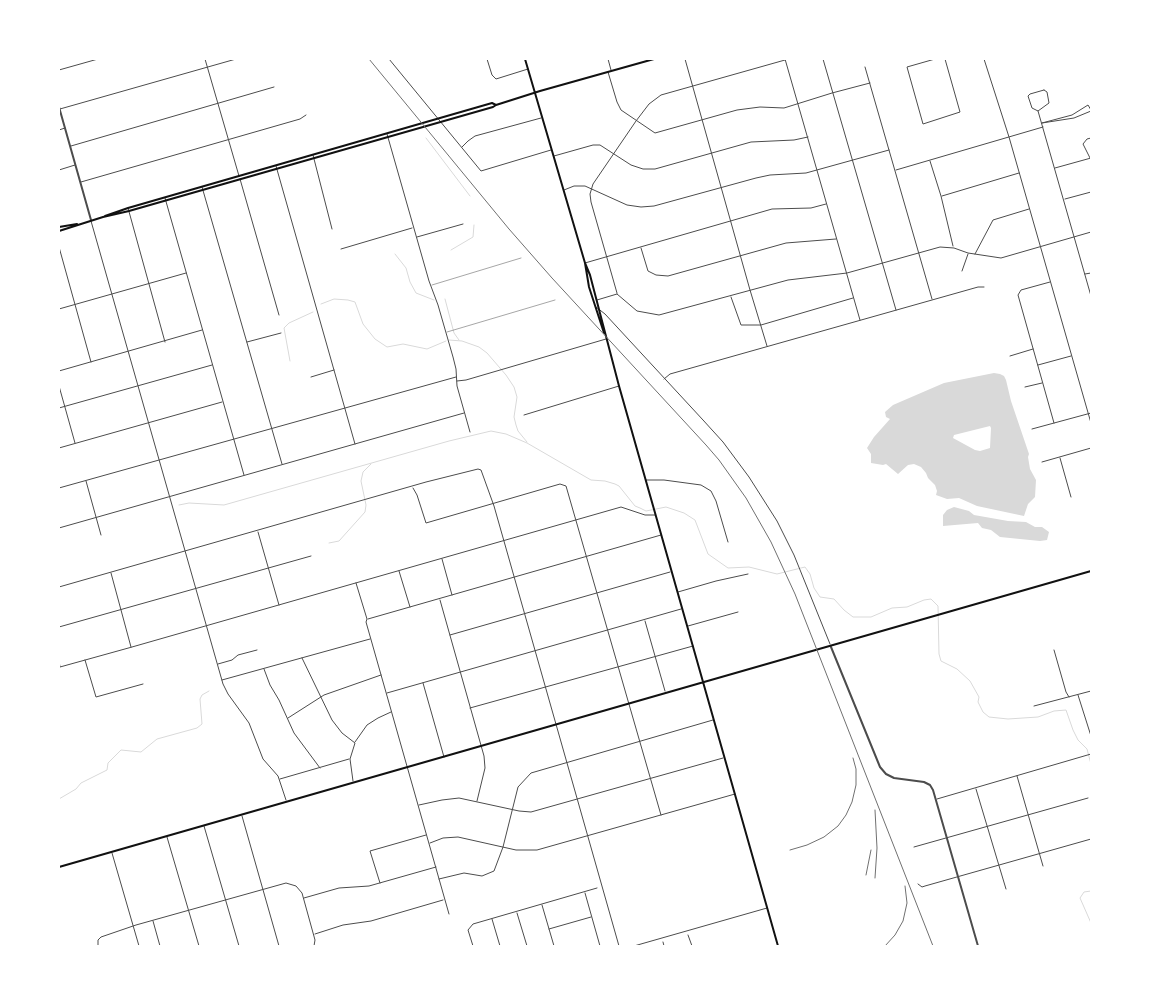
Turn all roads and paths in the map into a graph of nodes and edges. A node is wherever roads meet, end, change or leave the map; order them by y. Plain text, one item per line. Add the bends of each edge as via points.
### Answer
1 (98, 59) edge
2 (205, 59) edge
3 (236, 59) edge
4 (389, 59) edge
5 (487, 59) edge
6 (525, 59) edge
7 (608, 59) edge
8 (654, 59) edge
9 (685, 59) edge
10 (785, 59) edge
11 (823, 59) edge
12 (935, 59) edge
13 (945, 59) edge
14 (984, 59) edge
15 (207, 67) junction
16 (865, 67) dead end
17 (59, 70) edge
18 (528, 70) junction
19 (610, 71) junction
20 (870, 84) junction
21 (274, 87) dead end
22 (693, 87) junction
23 (535, 93) junction
24 (832, 93) junction
25 (218, 104) junction
26 (798, 104) junction
27 (496, 105) junction
28 (59, 108) edge
29 (467, 110) junction
30 (1038, 111) junction
31 (1091, 111) edge
32 (306, 114) dead end
33 (468, 114) junction
34 (542, 117) junction
35 (438, 119) junction
36 (702, 120) junction
37 (636, 121) junction
38 (441, 122) junction
39 (1042, 123) junction
40 (1043, 127) junction
41 (65, 128) junction
42 (59, 130) edge
43 (386, 134) junction
44 (1009, 136) junction
45 (388, 137) junction
46 (808, 137) junction
47 (1091, 138) edge
48 (228, 140) junction
49 (347, 145) junction
50 (70, 146) junction
51 (348, 148) junction
52 (461, 148) junction
53 (552, 150) junction
54 (889, 150) junction
55 (614, 153) junction
56 (712, 154) junction
57 (313, 155) junction
58 (554, 156) junction
59 (314, 158) junction
60 (1090, 158) edge
61 (852, 160) junction
62 (930, 160) junction
63 (75, 165) junction
64 (276, 165) junction
65 (1055, 168) junction
66 (277, 169) junction
67 (59, 170) edge
68 (817, 170) junction
69 (895, 170) junction
70 (1019, 173) junction
71 (239, 176) junction
72 (240, 180) junction
73 (80, 182) junction
74 (202, 187) junction
75 (722, 187) junction
76 (592, 188) junction
77 (203, 190) junction
78 (563, 190) junction
79 (1091, 192) edge
80 (941, 196) junction
81 (165, 199) junction
82 (1064, 200) junction
83 (827, 204) junction
84 (128, 208) junction
85 (1029, 209) junction
86 (129, 211) junction
87 (103, 217) junction
88 (91, 220) junction
89 (731, 221) junction
90 (80, 224) junction
91 (463, 224) dead end
92 (59, 228) edge
93 (413, 228) junction
94 (332, 229) dead end
95 (59, 231) edge
96 (1091, 232) edge
97 (416, 237) junction
98 (1074, 237) junction
99 (836, 239) junction
100 (1040, 246) junction
101 (59, 247) edge
102 (640, 247) junction
103 (341, 248) dead end
104 (954, 248) junction
105 (918, 253) junction
106 (968, 254) junction
107 (740, 255) junction
108 (975, 255) junction
109 (607, 256) junction
110 (521, 258) dead end
111 (584, 263) junction
112 (881, 263) junction
113 (962, 271) dead end
114 (186, 273) junction
115 (847, 273) junction
116 (1091, 273) edge
117 (1085, 275) junction
118 (1050, 282) junction
119 (149, 284) junction
120 (430, 286) junction
121 (984, 287) dead end
122 (750, 290) junction
123 (112, 294) junction
124 (617, 294) junction
125 (731, 296) junction
126 (1091, 296) edge
127 (854, 298) junction
128 (555, 300) dead end
129 (597, 300) junction
130 (932, 300) junction
131 (75, 304) junction
132 (595, 307) junction
133 (59, 309) edge
134 (896, 310) junction
135 (600, 311) junction
136 (279, 316) dead end
137 (860, 321) junction
138 (761, 325) junction
139 (202, 330) junction
140 (445, 332) junction
141 (281, 333) dead end
142 (605, 336) junction
143 (606, 340) junction
144 (165, 342) junction
145 (247, 342) junction
146 (767, 347) junction
147 (1033, 349) junction
148 (128, 351) junction
149 (1010, 356) dead end
150 (1071, 356) junction
151 (91, 362) junction
152 (212, 364) junction
153 (1038, 366) junction
154 (334, 370) junction
155 (59, 371) edge
156 (311, 377) dead end
157 (456, 377) junction
158 (664, 379) junction
159 (457, 380) junction
160 (1043, 382) junction
161 (59, 386) edge
162 (138, 386) junction
163 (619, 386) junction
164 (1025, 387) dead end
165 (223, 402) junction
166 (65, 406) junction
167 (345, 407) junction
168 (59, 408) edge
169 (464, 413) junction
170 (1090, 413) edge
171 (524, 415) dead end
172 (149, 422) junction
173 (1054, 423) junction
174 (1091, 423) edge
175 (270, 428) junction
176 (1032, 429) dead end
177 (470, 432) dead end
178 (234, 438) junction
179 (75, 443) junction
180 (355, 444) junction
181 (59, 448) edge
182 (1091, 448) edge
183 (1060, 457) junction
184 (160, 460) junction
185 (1042, 462) dead end
186 (282, 466) junction
187 (244, 476) junction
188 (86, 480) junction
189 (645, 480) junction
190 (412, 487) junction
191 (59, 488) edge
192 (170, 496) junction
193 (1071, 497) dead end
194 (492, 504) junction
195 (655, 514) junction
196 (96, 517) junction
197 (577, 520) junction
198 (59, 528) edge
199 (258, 532) junction
200 (101, 535) dead end
201 (661, 536) junction
202 (503, 541) junction
203 (728, 542) dead end
204 (186, 552) junction
205 (311, 556) dead end
206 (587, 557) junction
207 (442, 558) junction
208 (268, 568) junction
209 (399, 570) junction
210 (1091, 571) edge
211 (672, 572) junction
212 (111, 573) junction
213 (748, 574) dead end
214 (514, 578) junction
215 (356, 583) junction
216 (59, 588) edge
217 (195, 589) junction
218 (678, 592) junction
219 (598, 593) junction
220 (452, 596) junction
221 (439, 599) junction
222 (279, 605) junction
223 (410, 607) junction
224 (682, 609) junction
225 (121, 610) junction
226 (738, 612) dead end
227 (524, 614) junction
228 (367, 620) junction
229 (645, 620) junction
230 (206, 626) junction
231 (59, 627) edge
232 (687, 627) junction
233 (608, 630) junction
234 (450, 635) junction
235 (370, 638) junction
236 (692, 646) junction
237 (132, 647) junction
238 (831, 647) junction
239 (256, 650) dead end
240 (1054, 650) dead end
241 (534, 651) junction
242 (656, 656) junction
243 (302, 657) junction
244 (85, 660) junction
245 (59, 661) edge
246 (217, 664) junction
247 (619, 666) junction
248 (264, 668) junction
249 (460, 672) junction
250 (381, 675) junction
251 (222, 680) junction
252 (423, 683) junction
253 (703, 683) junction
254 (143, 684) dead end
255 (544, 687) junction
256 (1091, 691) edge
257 (386, 693) junction
258 (666, 694) junction
259 (1078, 694) junction
260 (321, 697) junction
261 (1069, 697) junction
262 (630, 704) junction
263 (1034, 706) dead end
264 (470, 708) junction
265 (392, 712) junction
266 (288, 719) junction
267 (714, 720) junction
268 (556, 725) junction
269 (1090, 731) edge
270 (1091, 736) edge
271 (640, 741) junction
272 (355, 743) junction
273 (482, 746) junction
274 (1091, 754) edge
275 (444, 757) junction
276 (725, 757) junction
277 (350, 759) junction
278 (566, 762) junction
279 (320, 768) junction
280 (408, 768) junction
281 (1017, 776) junction
282 (651, 778) junction
283 (280, 779) junction
284 (354, 783) junction
285 (976, 787) junction
286 (735, 794) junction
287 (1088, 798) dead end
288 (577, 799) junction
289 (936, 799) junction
290 (477, 801) junction
291 (286, 802) junction
292 (419, 805) junction
293 (511, 810) junction
294 (241, 815) junction
295 (661, 815) junction
296 (1028, 815) junction
297 (204, 825) junction
298 (987, 827) junction
299 (426, 835) junction
300 (167, 836) junction
301 (587, 836) junction
302 (947, 838) junction
303 (1091, 839) edge
304 (429, 843) junction
305 (503, 847) junction
306 (914, 847) dead end
307 (111, 852) junction
308 (1039, 854) junction
309 (999, 866) junction
310 (1043, 866) dead end
311 (59, 867) edge
312 (436, 867) junction
313 (959, 878) junction
314 (439, 879) junction
315 (380, 883) junction
316 (918, 884) dead end
317 (597, 888) dead end
318 (1006, 888) dead end
319 (262, 889) junction
320 (585, 892) junction
321 (304, 898) junction
322 (445, 899) junction
323 (225, 900) junction
324 (541, 904) junction
325 (767, 908) junction
326 (188, 910) junction
327 (517, 912) junction
328 (449, 914) dead end
329 (591, 917) junction
330 (492, 918) junction
331 (153, 921) junction
332 (133, 927) junction
333 (549, 929) junction
334 (314, 934) junction
335 (688, 935) dead end
336 (663, 942) dead end
337 (98, 946) edge
338 (139, 946) edge
339 (160, 946) edge
340 (198, 946) edge
341 (239, 946) edge
342 (278, 946) edge
343 (314, 946) edge
344 (473, 946) edge
345 (500, 946) edge
346 (527, 946) edge
347 (554, 946) edge
348 (600, 946) edge
349 (619, 946) edge
350 (634, 946) edge
351 (664, 946) edge
352 (692, 946) edge
353 (778, 946) edge
354 (978, 946) edge

1 - 17 street
2 - 15 street
3 - 15 street
4 - 35 street
5 - 18 street via 494,78
6 - 18 main road
7 - 19 street
8 - 19 main road
9 - 22 street
10 - 22 street
10 - 26 street
11 - 24 street
12 - 13 street via 907,67 923,124 960,112
14 - 44 street
15 - 25 street
15 - 28 street
16 - 20 street
18 - 23 main road
19 - 23 main road
19 - 37 street via 618,105
20 - 24 street
20 - 54 street
21 - 25 street
22 - 36 street
22 - 37 street via 661,96
23 - 27 main road
23 - 34 main road
24 - 26 street
24 - 61 street
25 - 48 street
25 - 50 street
26 - 36 street via 784,108 737,110
26 - 46 street
27 - 29 main road via 492,103
27 - 33 main road
28 - 41 street
29 - 33 main road
29 - 35 main road
30 - 30 street via 1032,108 1028,96 1045,90 1049,103
30 - 39 street
31 - 39 street via 1074,118
31 - 39 street via 1088,106 1072,115
32 - 48 street via 300,119
33 - 38 main road
34 - 52 street via 475,136
34 - 53 main road
35 - 38 street
35 - 43 main road
36 - 37 street via 655,133
36 - 56 street
37 - 55 street
38 - 45 main road
38 - 52 street
39 - 40 street
40 - 44 street
40 - 65 street
41 - 42 street
41 - 50 street
43 - 45 street
43 - 49 main road
44 - 62 street
44 - 70 street
45 - 51 main road
45 - 93 street
46 - 56 street via 751,142
46 - 68 street
47 - 60 street via 1084,144
48 - 71 street
48 - 73 street
49 - 51 main road
49 - 57 main road
50 - 63 street
51 - 59 main road
52 - 53 street via 480,171
53 - 58 main road
54 - 61 street
54 - 69 street
55 - 56 street via 631,164 649,169
55 - 58 street via 596,145
55 - 76 street
56 - 75 street
57 - 59 street
57 - 64 main road
58 - 78 main road
59 - 66 main road
59 - 94 street
60 - 65 street
61 - 68 street
61 - 112 street
62 - 69 street
62 - 80 street
63 - 67 street
63 - 73 street
64 - 66 street
64 - 71 main road
65 - 82 street
66 - 72 main road
66 - 154 street
68 - 75 street via 770,175
68 - 83 street
69 - 105 street
70 - 80 street
70 - 85 street
71 - 72 street
71 - 74 main road
72 - 77 main road
72 - 136 street
73 - 88 street
74 - 77 street
74 - 81 main road
75 - 76 street via 661,205 641,207 620,202
75 - 89 street
76 - 78 street via 580,186
76 - 109 street via 591,202
77 - 81 main road
77 - 145 street
78 - 111 main road
79 - 82 street
80 - 104 street
81 - 84 main road
81 - 86 main road
81 - 114 street
82 - 98 street
83 - 89 street via 811,208 772,209
83 - 99 street
84 - 86 street
84 - 87 main road
85 - 100 street
85 - 108 street via 993,220
86 - 87 main road
86 - 119 street
87 - 88 main road
88 - 90 main road
88 - 123 street
89 - 102 street
89 - 107 street
90 - 92 main road
90 - 95 main road
91 - 97 street
93 - 97 street
93 - 103 street
96 - 98 street
97 - 120 street
98 - 100 street
98 - 117 street
99 - 107 street via 786,242
99 - 115 street
100 - 108 street via 1001,258
100 - 118 street
101 - 131 street
102 - 107 street via 648,271 668,276
102 - 109 street
104 - 105 street via 940,247
104 - 106 street
105 - 112 street
105 - 130 street
106 - 108 street
106 - 113 street
107 - 122 street
109 - 111 street
109 - 124 street
110 - 120 lane
111 - 129 main road
111 - 132 main road
112 - 115 street
112 - 134 street
114 - 119 street
114 - 139 street
115 - 122 street via 788,280
115 - 127 street
116 - 117 street
117 - 126 street
118 - 147 street via 1021,290 1018,295
118 - 150 street
119 - 123 street
119 - 144 street
120 - 140 street
121 - 130 street
122 - 125 street
122 - 138 street
123 - 131 street
123 - 148 street
124 - 125 street via 637,312 659,315
124 - 129 street
125 - 138 street via 741,324
127 - 137 street
127 - 138 street
128 - 140 lane
129 - 135 main road
130 - 134 street
131 - 133 street
131 - 151 street
132 - 135 street
132 - 142 main road
134 - 137 street
135 - 142 main road
135 - 158 street
137 - 146 street
138 - 146 street
139 - 144 street
139 - 152 street
140 - 157 street
141 - 145 street
142 - 143 main road
143 - 159 street via 463,381
143 - 163 main road
144 - 148 street
145 - 175 street
146 - 158 street via 670,374
147 - 149 street
147 - 153 street
148 - 151 street
148 - 162 street
150 - 153 street
150 - 170 street
151 - 155 street
152 - 162 street
152 - 165 street
153 - 160 street
154 - 156 street
154 - 167 street
157 - 159 street
157 - 167 street
158 - 238 street via 723,442 777,521
159 - 169 street
160 - 164 street
160 - 173 street
161 - 166 street
162 - 166 street
162 - 172 street
163 - 171 street
163 - 189 main road
165 - 172 street
165 - 178 street
166 - 168 street
166 - 179 street
167 - 175 street
167 - 180 street
169 - 177 street
169 - 180 street
170 - 173 street
170 - 174 street
172 - 179 street
172 - 184 street
173 - 176 street
175 - 178 street
175 - 186 street
178 - 184 street
178 - 187 street
179 - 181 street
180 - 186 street
182 - 183 street
183 - 185 street
183 - 193 street
184 - 188 street
184 - 192 street
186 - 187 street
187 - 192 street
188 - 191 street
188 - 196 street
189 - 195 main road
189 - 203 street via 701,485 711,491
190 - 194 street via 478,469
190 - 194 street via 426,523
190 - 199 street
192 - 196 street
192 - 204 street
194 - 197 street via 564,484
194 - 202 street
195 - 197 street via 645,516 621,507
195 - 201 main road
196 - 198 street
196 - 200 street
197 - 202 street
197 - 206 street
199 - 204 street
199 - 208 street
201 - 206 street
201 - 211 main road
202 - 207 street
202 - 214 street
204 - 212 street
204 - 217 street
205 - 208 street
206 - 214 street
206 - 219 street
207 - 209 street
207 - 220 street
208 - 217 street
208 - 222 street
209 - 215 street
209 - 223 street
210 - 238 main road
211 - 218 main road
211 - 219 street
212 - 216 street
212 - 225 street
213 - 218 street
214 - 220 street
214 - 227 street
215 - 222 street
215 - 228 street
217 - 225 street
217 - 230 street
218 - 224 main road
219 - 227 street
219 - 233 street
220 - 221 street
221 - 223 street
221 - 234 street
222 - 230 street
223 - 228 street
224 - 229 street
224 - 232 main road
225 - 231 street
225 - 237 street
226 - 232 street
227 - 234 street
227 - 241 street
228 - 235 street
229 - 233 street
229 - 242 street
230 - 237 street
230 - 246 street
232 - 236 main road
233 - 241 street
233 - 247 street
234 - 249 street
235 - 243 street
235 - 250 street
236 - 242 street
236 - 253 main road
237 - 244 street
238 - 253 main road
238 - 289 street via 880,767 898,779 926,782
239 - 246 street
240 - 261 street
241 - 249 street
241 - 255 street
242 - 247 street
242 - 258 street
243 - 248 street
243 - 260 street
244 - 245 street via 60,667
244 - 254 street via 96,697
246 - 251 street
247 - 255 street
247 - 262 street
248 - 251 street
248 - 266 street
249 - 252 street
249 - 264 street
250 - 257 street
250 - 260 street
251 - 283 street via 228,694 249,722 263,759
252 - 257 street
252 - 275 street
253 - 258 main road
253 - 267 main road
255 - 264 street
255 - 268 street
256 - 259 street
257 - 265 street
258 - 262 main road
259 - 261 street
259 - 269 street
260 - 266 street
260 - 272 street via 336,727
261 - 263 street
262 - 268 main road
262 - 271 street
264 - 273 street
265 - 272 street via 367,725
265 - 280 street
266 - 279 street
267 - 271 street
267 - 276 main road
268 - 273 main road
268 - 278 street
269 - 270 street
271 - 278 street
271 - 282 street
272 - 277 street
273 - 275 main road
273 - 290 street via 485,768
274 - 281 street
275 - 280 main road
276 - 282 street
276 - 286 main road
277 - 279 street
277 - 284 street
278 - 288 street
278 - 293 street via 528,775 518,787
279 - 283 street
280 - 284 main road
280 - 292 street
281 - 285 street
281 - 296 street
282 - 288 street
282 - 295 street
283 - 291 street
284 - 291 main road
285 - 289 street
285 - 298 street
286 - 295 street
286 - 325 main road
287 - 296 street
288 - 293 street via 531,812
288 - 301 street
289 - 302 street
290 - 292 street via 454,798
290 - 293 street
291 - 294 main road
292 - 299 street
293 - 305 street
294 - 297 main road
294 - 319 street
295 - 301 street
296 - 298 street
296 - 308 street
297 - 300 main road
297 - 323 street
298 - 302 street
298 - 309 street
299 - 304 street
299 - 315 street via 370,851
300 - 307 main road
300 - 326 street
301 - 305 street via 537,850
301 - 349 street
302 - 306 street
302 - 313 street
303 - 308 street
304 - 305 street via 458,837
304 - 312 street
305 - 314 street via 497,867 491,873 481,876 459,873
307 - 311 main road
307 - 332 street
308 - 309 street
308 - 310 street
309 - 313 street
309 - 318 street
312 - 314 street
312 - 315 street
313 - 316 street via 922,887
313 - 354 street
314 - 322 street
315 - 321 street via 339,888
317 - 320 street
319 - 321 street via 289,884 299,889
319 - 323 street
319 - 342 street
320 - 324 street
320 - 329 street
321 - 334 street
322 - 328 street
322 - 334 street
323 - 326 street
323 - 341 street
324 - 327 street
324 - 333 street
325 - 350 street
325 - 353 main road
326 - 331 street
326 - 340 street
327 - 330 street
327 - 346 street
329 - 333 street
329 - 348 street
330 - 344 street via 471,925 468,930
330 - 345 street
331 - 332 street
331 - 339 street
332 - 337 street via 101,937
332 - 338 street
333 - 347 street
334 - 343 street
335 - 352 street
336 - 351 street

